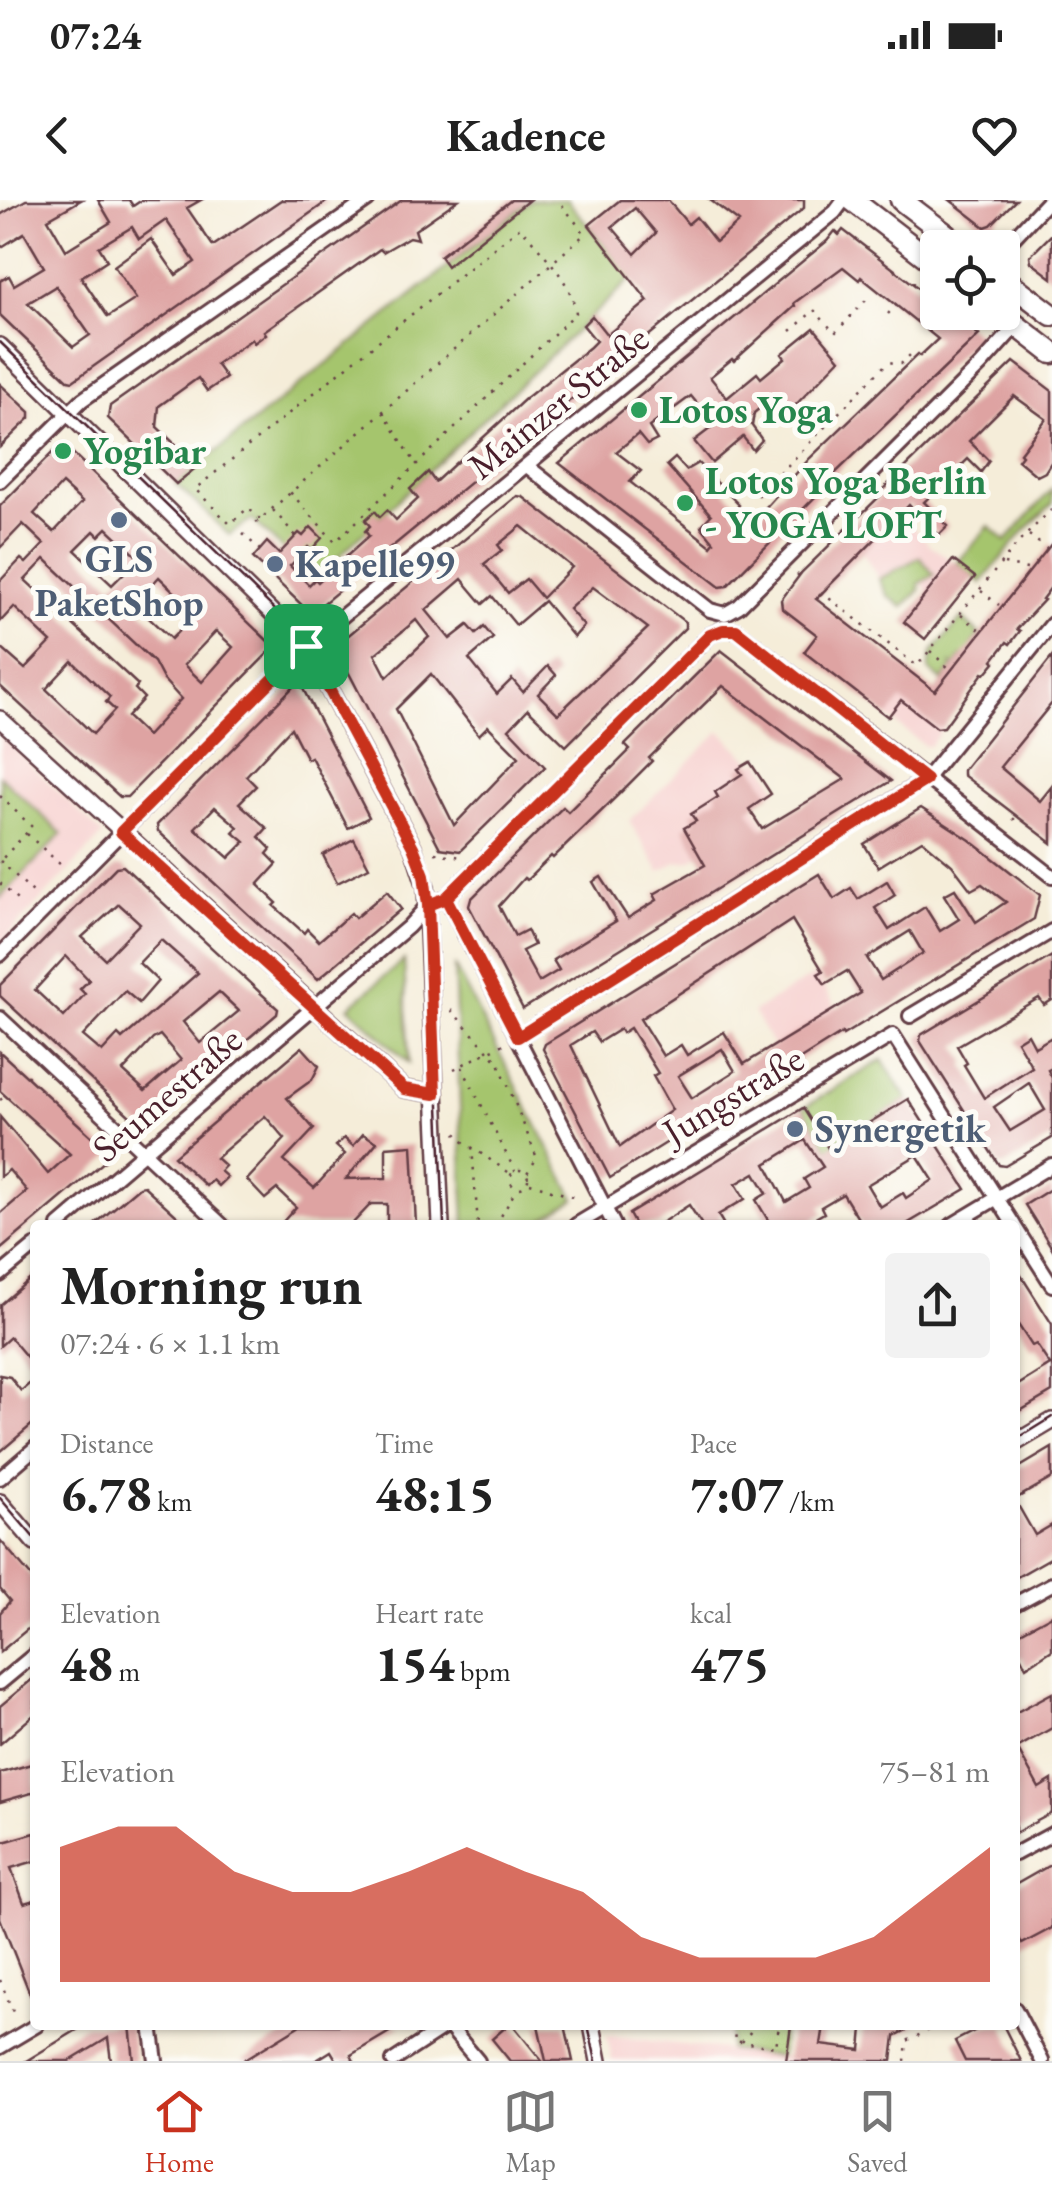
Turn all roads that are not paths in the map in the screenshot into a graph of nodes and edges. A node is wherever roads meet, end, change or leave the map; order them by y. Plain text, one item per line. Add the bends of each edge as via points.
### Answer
1 (368, 200) edge
2 (844, 200) edge
3 (852, 200) edge
4 (901, 200) edge
5 (1049, 200) edge
6 (940, 230) edge
7 (1020, 231) edge
8 (920, 252) edge
9 (1020, 291) edge
10 (1052, 315) edge
11 (1020, 329) edge
12 (1001, 330) edge
13 (0, 346) edge
14 (1052, 353) edge
15 (68, 413) junction
16 (527, 466) junction
17 (0, 482) edge
18 (1052, 624) edge
19 (306, 646) junction
20 (0, 719) edge
21 (926, 780) junction
22 (121, 832) junction
23 (1052, 876) edge
24 (446, 898) junction
25 (428, 905) junction
26 (1052, 931) edge
27 (0, 955) edge
28 (313, 1008) junction
29 (910, 1016) dead end
30 (0, 1018) edge
31 (518, 1037) junction
32 (435, 1094) junction
33 (144, 1152) junction
34 (1052, 1166) edge
35 (997, 1198) junction
36 (605, 1206) junction
37 (65, 1220) edge
38 (217, 1220) edge
39 (442, 1220) edge
40 (584, 1220) edge
41 (612, 1220) edge
42 (960, 1220) edge
43 (1010, 1220) edge
44 (1020, 1235) edge
45 (30, 1250) edge
46 (0, 1276) edge
47 (1052, 1285) edge
48 (1052, 1421) edge
49 (1020, 1440) edge
50 (30, 1452) edge
51 (0, 1478) edge
52 (0, 1502) edge
53 (30, 1537) edge
54 (1052, 1584) edge
55 (1020, 1601) edge
56 (30, 1658) edge
57 (0, 1683) edge
58 (1052, 1834) edge
59 (1020, 1851) edge
60 (1020, 2018) edge
61 (30, 2029) edge
62 (152, 2030) edge
63 (440, 2030) edge
64 (452, 2030) edge
65 (593, 2030) edge
66 (0, 2047) edge
67 (156, 2061) edge
68 (393, 2061) edge
69 (478, 2061) edge
70 (600, 2061) edge
71 (1042, 2061) edge

1 - 15 street
2 - 16 street, Mainzer Straße
3 - 8 main road
4 - 6 main road
5 - 7 street
9 - 10 main road
11 - 14 main road
12 - 16 street via 981,365 725,614 710,610
13 - 15 street
15 - 17 street
15 - 19 street
16 - 19 street, Mainzer Straße
18 - 21 street
19 - 22 street, Mainzer Straße
19 - 25 street via 413,847
20 - 22 street
21 - 23 street
21 - 24 street via 736,630 723,630 710,635
21 - 31 street
22 - 27 street, Mainzer Straße
22 - 28 street
24 - 25 street
24 - 31 street
25 - 28 street, Seumestraße
25 - 32 street
26 - 29 street
28 - 32 street via 404,1089
28 - 33 street, Seumestraße
30 - 33 street
31 - 36 street
32 - 39 street
33 - 37 street, Seumestraße
33 - 38 street
34 - 35 street
35 - 36 street, Jungstraße via 892,1035
35 - 42 street
35 - 43 street
36 - 40 street, Jungstraße
36 - 41 street
44 - 47 street
45 - 46 street
48 - 49 street
50 - 51 street
52 - 53 street
54 - 55 street
56 - 57 street
58 - 59 street
60 - 71 street
61 - 66 street
62 - 67 street
63 - 68 street
64 - 69 street
65 - 70 street

